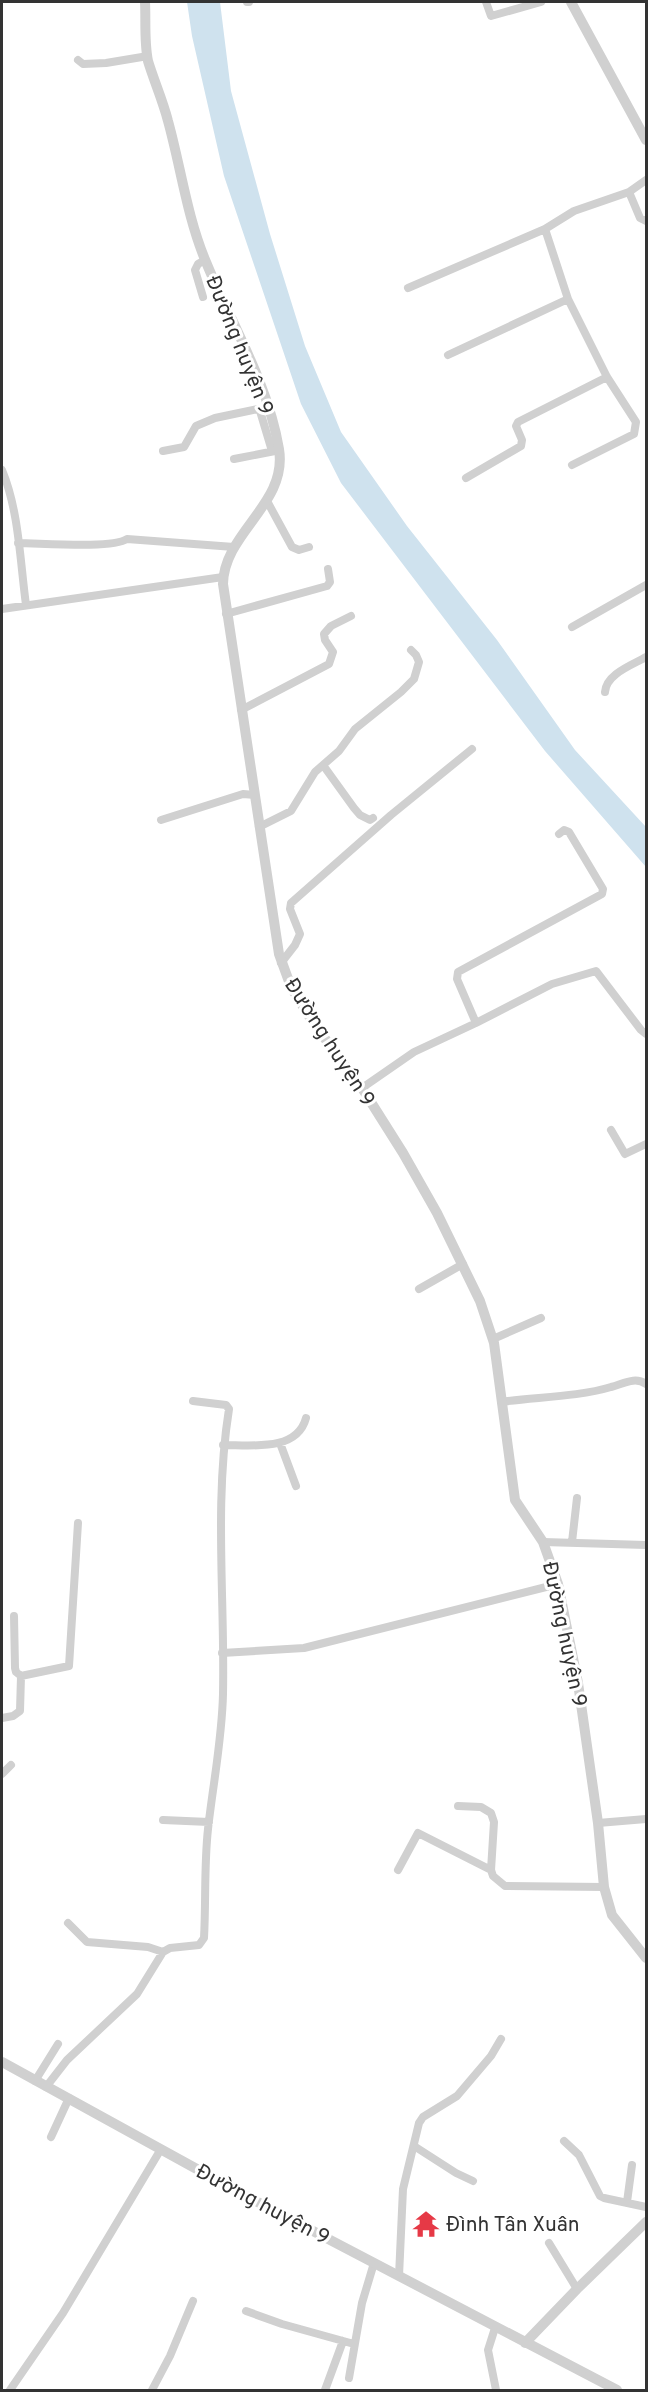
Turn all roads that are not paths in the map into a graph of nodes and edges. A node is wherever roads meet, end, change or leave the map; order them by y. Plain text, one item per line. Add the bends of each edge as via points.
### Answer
1 (145, 2) edge
2 (486, 2) edge
3 (541, 2) edge
4 (572, 2) edge
5 (148, 56) junction
6 (78, 60) dead end
7 (646, 140) edge
8 (646, 180) edge
9 (629, 192) junction
10 (646, 221) edge
11 (545, 229) junction
12 (205, 260) junction
13 (408, 288) dead end
14 (202, 297) dead end
15 (568, 299) junction
16 (448, 355) dead end
17 (607, 377) junction
18 (276, 450) junction
19 (163, 451) dead end
20 (234, 459) dead end
21 (572, 465) dead end
22 (2, 470) edge
23 (466, 478) dead end
24 (267, 501) junction
25 (18, 543) junction
26 (234, 547) junction
27 (309, 548) dead end
28 (328, 569) dead end
29 (223, 577) junction
30 (646, 585) edge
31 (26, 605) junction
32 (2, 609) edge
33 (226, 614) junction
34 (351, 616) dead end
35 (572, 627) dead end
36 (411, 650) dead end
37 (646, 657) edge
38 (605, 692) dead end
39 (241, 710) junction
40 (472, 749) dead end
41 (323, 765) junction
42 (255, 795) junction
43 (373, 819) dead end
44 (161, 820) dead end
45 (260, 827) junction
46 (560, 834) dead end
47 (281, 963) junction
48 (476, 1023) junction
49 (646, 1034) edge
50 (362, 1088) junction
51 (611, 1130) dead end
52 (646, 1144) edge
53 (463, 1264) junction
54 (419, 1289) dead end
55 (541, 1318) dead end
56 (493, 1340) junction
57 (646, 1384) edge
58 (193, 1401) dead end
59 (501, 1402) junction
60 (306, 1418) dead end
61 (280, 1443) junction
62 (223, 1445) junction
63 (296, 1486) dead end
64 (577, 1498) dead end
65 (78, 1523) dead end
66 (543, 1542) junction
67 (572, 1542) junction
68 (646, 1545) edge
69 (558, 1584) junction
70 (14, 1616) dead end
71 (222, 1653) junction
72 (21, 1676) junction
73 (2, 1719) edge
74 (12, 1765) dead end
75 (2, 1774) edge
76 (458, 1806) dead end
77 (646, 1819) edge
78 (163, 1820) dead end
79 (209, 1822) junction
80 (598, 1823) junction
81 (398, 1870) dead end
82 (491, 1870) junction
83 (603, 1887) junction
84 (68, 1923) dead end
85 (163, 1952) junction
86 (646, 1958) edge
87 (501, 2039) dead end
88 (58, 2044) dead end
89 (2, 2062) edge
90 (34, 2080) junction
91 (46, 2087) junction
92 (69, 2098) junction
93 (51, 2137) dead end
94 (564, 2141) dead end
95 (414, 2146) junction
96 (161, 2149) junction
97 (632, 2165) dead end
98 (473, 2181) dead end
99 (627, 2202) junction
100 (646, 2207) edge
101 (646, 2222) edge
102 (549, 2242) dead end
103 (374, 2263) junction
104 (399, 2276) junction
105 (577, 2289) junction
106 (193, 2301) dead end
107 (246, 2311) dead end
108 (495, 2328) junction
109 (343, 2341) junction
110 (525, 2343) junction
111 (354, 2344) junction
112 (349, 2378) dead end
113 (10, 2391) edge
114 (152, 2391) edge
115 (325, 2391) edge
116 (496, 2391) edge
117 (617, 2391) edge

1 - 5 street, Đường huyện 9
2 - 3 street via 491,16
4 - 7 street
5 - 6 street via 106,63 82,64
5 - 12 street, Đường huyện 9
8 - 9 street
9 - 10 street via 640,218
9 - 11 street via 574,211
11 - 13 street
11 - 15 street
12 - 14 street via 195,270
12 - 18 street, Đường huyện 9 via 256,373
15 - 16 street
15 - 17 street
17 - 21 street via 636,422 636,431
17 - 23 street via 518,422 521,446
18 - 19 street via 258,409 202,423 192,430 184,447
18 - 20 street
18 - 24 street, Đường huyện 9 via 277,477
22 - 25 street
24 - 26 street, Đường huyện 9
24 - 27 street via 292,547
25 - 26 street via 104,544 128,539
25 - 31 street
26 - 29 street, Đường huyện 9
28 - 33 street via 327,586
29 - 31 street
29 - 33 street, Đường huyện 9
30 - 35 street
31 - 32 street
33 - 39 street, Đường huyện 9
34 - 39 street via 324,634 333,652 329,664
36 - 41 street via 418,662 414,679 355,729
37 - 38 street via 617,674 607,683
39 - 42 street, Đường huyện 9
40 - 47 street via 291,903 300,934
41 - 43 street via 360,815
41 - 45 street via 291,811
42 - 44 street via 243,794
42 - 45 street, Đường huyện 9
45 - 47 street, Đường huyện 9
46 - 48 street via 564,830 569,832 604,892 458,972 457,980
47 - 50 street, Đường huyện 9 via 314,1024
48 - 49 street via 552,984 596,971
48 - 50 street via 414,1052
50 - 53 street, Đường huyện 9 via 426,1193
51 - 52 street via 625,1154
53 - 54 street
53 - 56 street, Đường huyện 9
55 - 56 street
56 - 59 street, Đường huyện 9
57 - 59 street via 633,1380 588,1392
58 - 62 street via 229,1407
59 - 66 street, Đường huyện 9 via 515,1500
60 - 61 street via 300,1432
61 - 62 street
61 - 63 street
62 - 71 street
64 - 67 street
65 - 72 street via 69,1666
66 - 67 street
66 - 69 street, Đường huyện 9
67 - 68 street
69 - 71 street via 304,1648
69 - 80 street, Đường huyện 9 via 578,1683
70 - 72 street via 15,1668
71 - 79 street via 220,1753
72 - 73 street via 20,1711
74 - 75 street
76 - 82 street via 482,1807 492,1813
77 - 80 street
78 - 79 street
79 - 85 street via 204,1938 198,1945
80 - 83 street, Đường huyện 9
81 - 82 street via 418,1833
82 - 83 street via 509,1887
83 - 86 street, Đường huyện 9 via 612,1916
84 - 85 street via 87,1942 148,1947
85 - 91 street via 137,1994 67,2060
87 - 95 street via 457,2096 421,2120
88 - 90 street
89 - 90 street, Đường huyện 9
90 - 91 street, Đường huyện 9
91 - 92 street, Đường huyện 9
92 - 93 street
92 - 96 street, Đường huyện 9
94 - 99 street via 579,2155 600,2196
95 - 98 street
95 - 104 street via 403,2189
96 - 103 street, Đường huyện 9
96 - 113 street via 63,2313
97 - 99 street
99 - 100 street
101 - 105 street
102 - 105 street
103 - 104 street, Đường huyện 9
103 - 111 street
104 - 108 street, Đường huyện 9
105 - 110 street
106 - 114 street
107 - 109 street
108 - 110 street, Đường huyện 9
108 - 116 street via 488,2350
109 - 111 street
109 - 115 street
110 - 117 street, Đường huyện 9
111 - 112 street

